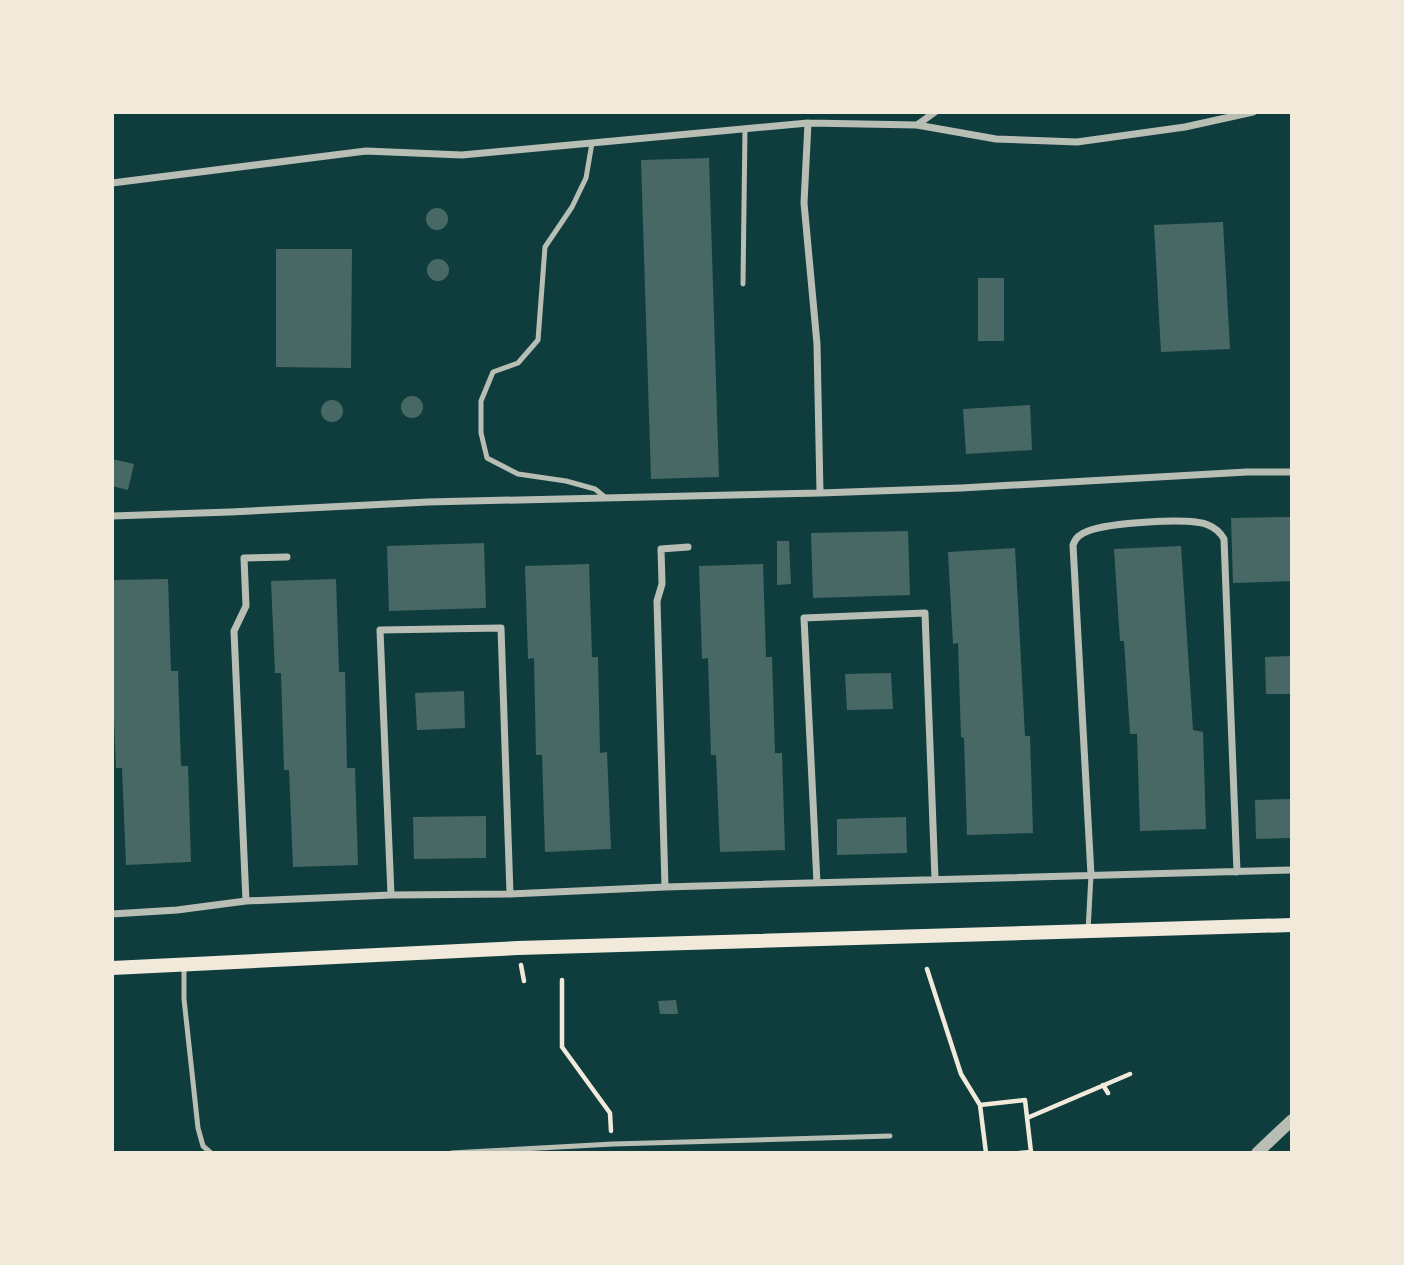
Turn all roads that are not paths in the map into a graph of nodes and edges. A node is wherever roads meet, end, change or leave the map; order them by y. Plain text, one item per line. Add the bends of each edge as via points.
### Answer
1 (935, 112) edge
2 (1253, 112) edge
3 (808, 123) junction
4 (917, 125) junction
5 (745, 129) junction
6 (592, 143) junction
7 (112, 183) edge
8 (743, 284) dead end
9 (1292, 472) edge
10 (820, 493) junction
11 (607, 498) junction
12 (112, 516) edge
13 (688, 547) dead end
14 (287, 557) dead end
15 (1292, 870) edge
16 (1237, 872) junction
17 (1091, 875) junction
18 (935, 880) junction
19 (817, 883) junction
20 (665, 887) junction
21 (510, 894) junction
22 (391, 895) junction
23 (246, 901) junction
24 (112, 914) edge
25 (1292, 925) edge
26 (1088, 930) junction
27 (184, 964) junction
28 (112, 968) edge
29 (1292, 1120) edge
30 (890, 1136) dead end
31 (211, 1153) edge
32 (451, 1153) edge
33 (1257, 1153) edge

1 - 4 street
2 - 4 street via 1077,142 996,139
3 - 4 street
3 - 5 street
3 - 10 street via 804,203 817,344
5 - 6 street
5 - 8 lane
6 - 7 street via 462,155 366,152
6 - 11 lane via 586,178 545,247 538,340 518,363 493,372 481,401 481,433 487,458 498,464 518,474 595,489
9 - 10 street
10 - 11 street
11 - 12 street
13 - 20 street via 661,548 662,584 657,601
14 - 23 street via 244,558 246,607 234,631
15 - 16 street
16 - 17 street
16 - 17 street via 1224,539 1207,524 1180,522 1089,530 1073,545
17 - 18 street
17 - 26 lane
18 - 19 street
18 - 19 street via 925,613 804,618
19 - 20 street
20 - 21 street
21 - 22 street
21 - 22 street via 501,628 380,630
22 - 23 street
23 - 24 street
25 - 26 main road
26 - 27 main road
27 - 28 main road
27 - 31 lane via 198,1128 203,1146
29 - 33 street
30 - 32 lane

